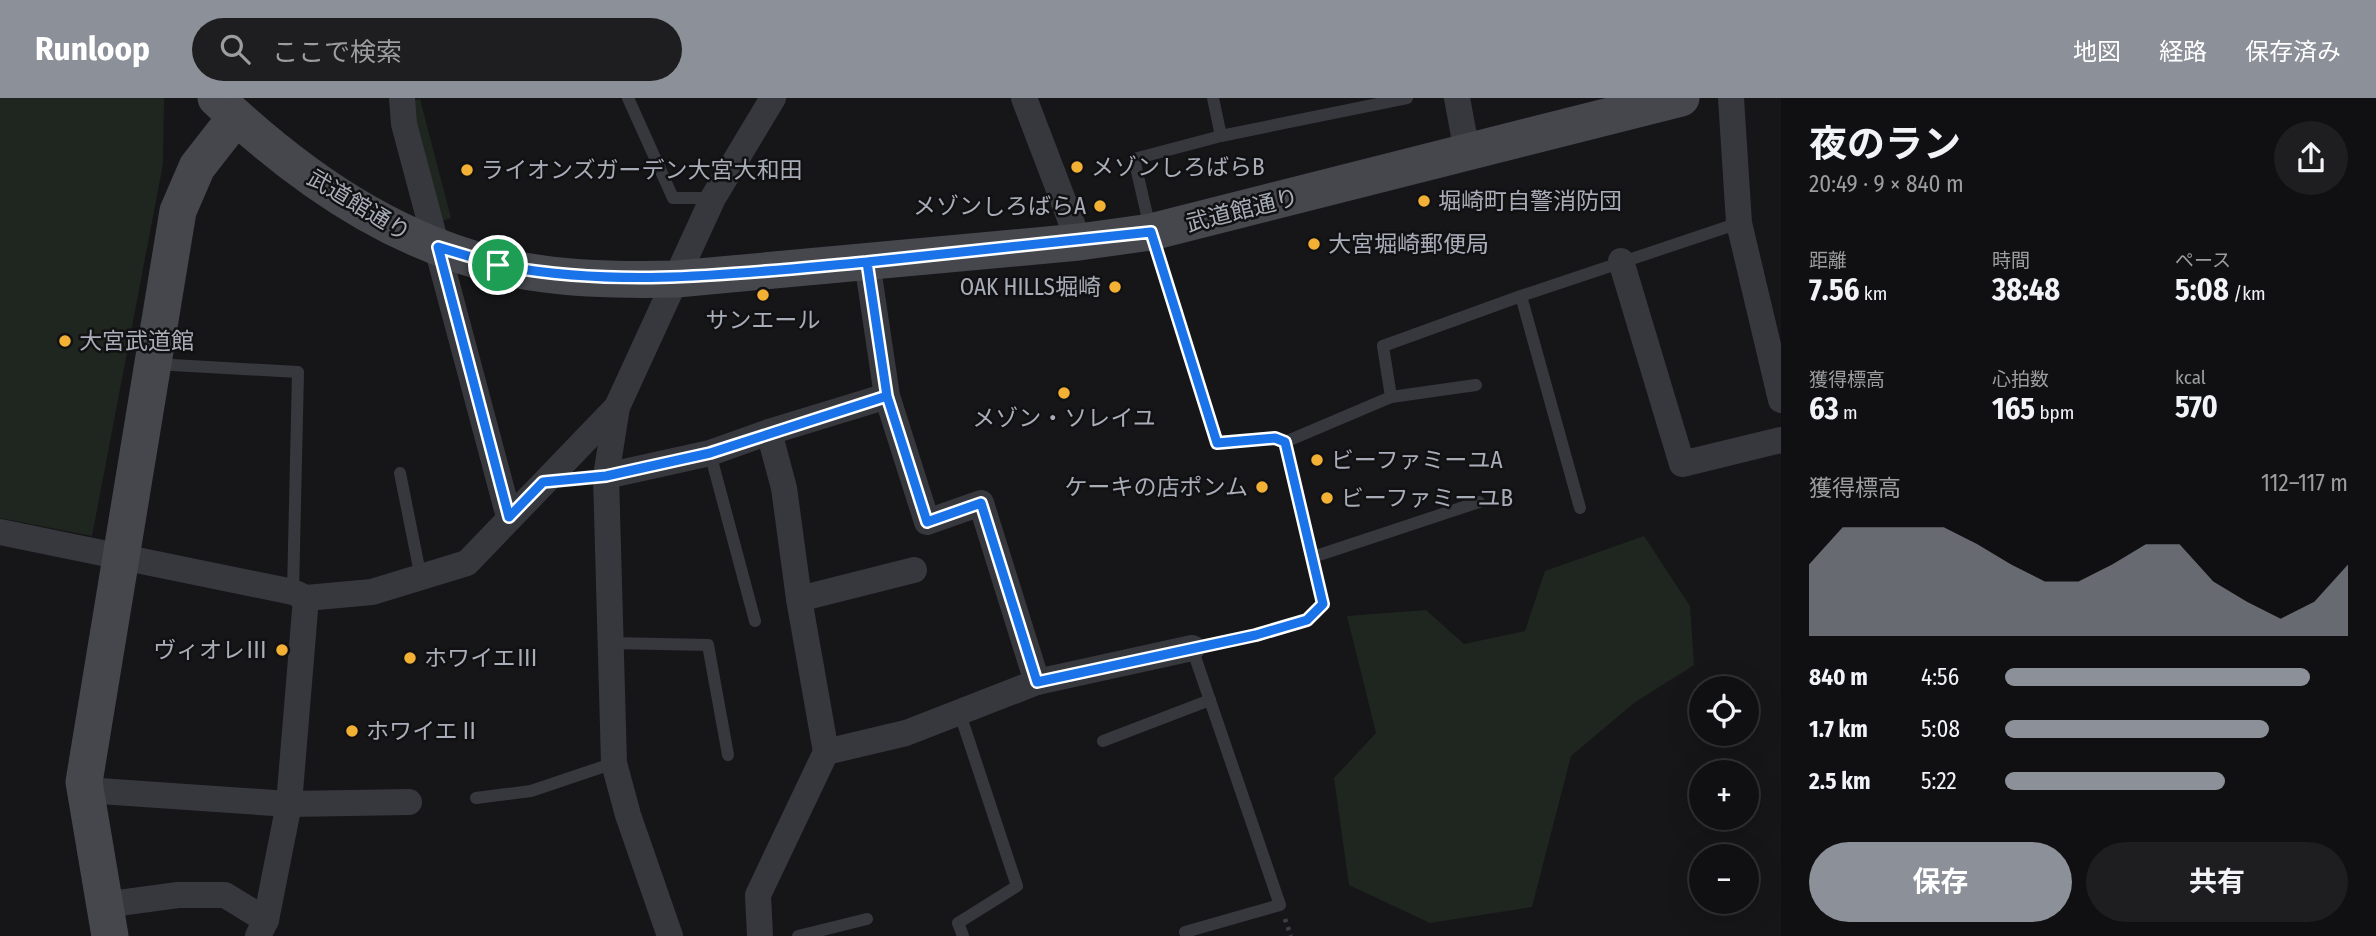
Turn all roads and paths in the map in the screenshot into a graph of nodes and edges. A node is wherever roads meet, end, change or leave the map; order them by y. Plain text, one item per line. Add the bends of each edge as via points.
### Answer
1 (402, 98) edge
2 (628, 98) edge
3 (773, 98) edge
4 (1024, 98) edge
5 (1213, 98) edge
6 (1407, 98) edge
7 (1457, 98) edge
8 (1681, 98) edge
9 (1731, 98) edge
10 (234, 104) edge
11 (1614, 106) edge
12 (1221, 136) junction
13 (1467, 152) junction
14 (713, 198) junction
15 (1739, 223) junction
16 (1151, 232) junction
17 (1079, 242) junction
18 (438, 247) junction
19 (1621, 261) junction
20 (867, 262) junction
21 (677, 279) junction
22 (1521, 296) junction
23 (152, 363) junction
24 (1476, 385) dead end
25 (887, 396) junction
26 (1391, 397) junction
27 (1781, 400) edge
28 (617, 407) junction
29 (769, 432) junction
30 (1781, 440) edge
31 (1285, 442) junction
32 (710, 453) junction
33 (400, 473) dead end
34 (606, 476) junction
35 (543, 482) junction
36 (1479, 502) dead end
37 (1580, 508) dead end
38 (509, 517) junction
39 (0, 532) edge
40 (123, 555) junction
41 (1313, 557) junction
42 (914, 570) dead end
43 (421, 579) junction
44 (300, 595) junction
45 (799, 599) junction
46 (755, 621) dead end
47 (612, 643) junction
48 (1192, 648) junction
49 (1037, 682) junction
50 (1210, 700) junction
51 (960, 714) junction
52 (1103, 741) dead end
53 (826, 752) junction
54 (728, 755) dead end
55 (614, 763) junction
56 (85, 790) junction
57 (476, 798) dead end
58 (409, 802) dead end
59 (289, 804) junction
60 (867, 919) dead end
61 (107, 921) edge
62 (262, 928) edge
63 (1185, 932) dead end
64 (670, 936) edge
65 (760, 936) edge
66 (798, 936) edge
67 (963, 936) edge

1 - 18 street via 404,124
2 - 14 lane via 673,198
3 - 14 street
4 - 17 street
5 - 12 lane
6 - 12 lane
7 - 13 street
8 - 11 street, 武道館通り
9 - 15 street
10 - 18 street, 武道館通り via 330,193
10 - 23 street via 187,185 178,211
11 - 13 street, 武道館通り
12 - 16 lane via 1134,159
13 - 16 street, 武道館通り
14 - 21 street
15 - 19 lane
15 - 27 street
16 - 17 street, 武道館通り
16 - 31 lane via 1217,443 1275,438
17 - 20 street, 武道館通り
18 - 21 street, 武道館通り via 541,274
18 - 38 street
19 - 22 lane
19 - 30 street via 1682,464
20 - 21 street, 武道館通り
20 - 25 street
21 - 28 street
22 - 26 lane via 1383,346
22 - 37 lane
23 - 40 street
23 - 44 lane via 298,372
24 - 26 lane
25 - 29 street
25 - 49 street via 927,522 981,503
26 - 31 lane
28 - 34 street
28 - 35 street
29 - 32 street
29 - 45 street via 784,488
31 - 41 lane
32 - 34 street
32 - 46 lane
33 - 43 lane
34 - 35 lane
34 - 47 street
35 - 38 street
36 - 41 lane
38 - 43 street via 467,563
39 - 40 street
40 - 44 street
40 - 56 street
41 - 48 lane via 1323,604 1307,620
42 - 45 street
43 - 44 street via 372,592
44 - 59 street
45 - 53 street
47 - 54 lane via 708,645
47 - 55 street
48 - 49 street
48 - 50 lane
49 - 51 street
50 - 52 lane
50 - 63 lane via 1280,905
51 - 53 street via 906,733
51 - 67 lane via 1017,886 958,923
53 - 65 street via 758,895
55 - 57 lane via 530,791
55 - 64 street
56 - 59 street
56 - 61 street
58 - 59 street
59 - 62 street
60 - 66 lane
61 - 62 street via 178,895 225,895

